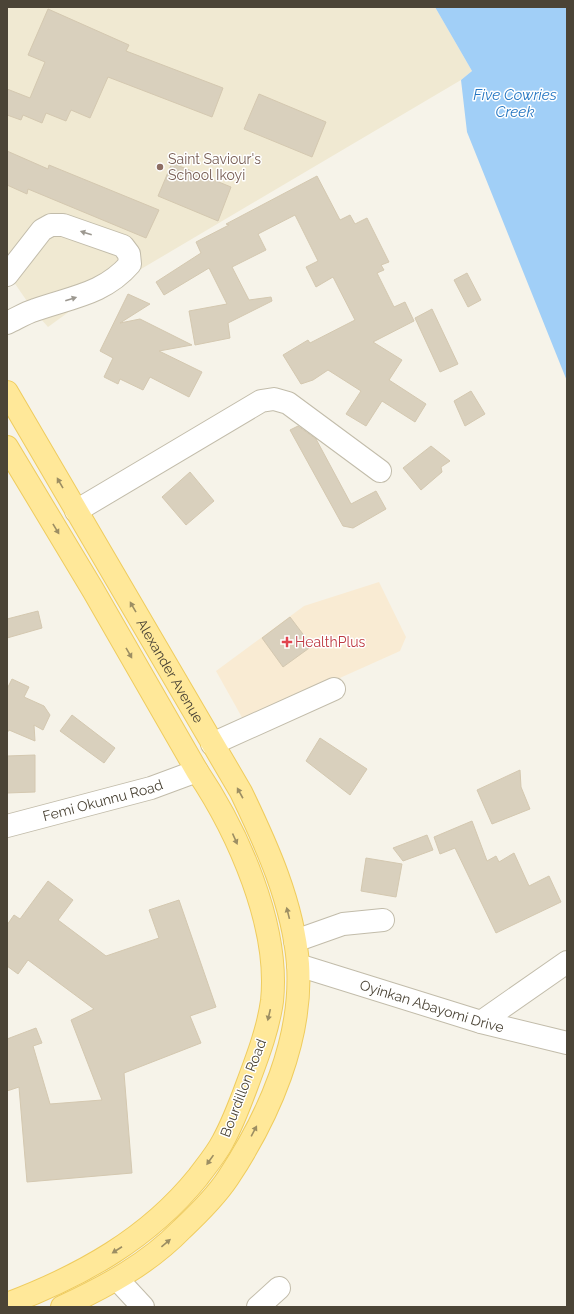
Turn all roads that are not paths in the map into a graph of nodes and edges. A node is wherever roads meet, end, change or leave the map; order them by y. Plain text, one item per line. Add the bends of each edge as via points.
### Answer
1 (7, 275) edge
2 (7, 323) edge
3 (7, 392) edge
4 (7, 447) edge
5 (380, 471) dead end
6 (76, 511) junction
7 (116, 578) junction
8 (93, 590) junction
9 (334, 689) dead end
10 (212, 744) junction
11 (197, 771) junction
12 (7, 826) edge
13 (383, 920) dead end
14 (295, 941) junction
15 (567, 962) edge
16 (298, 965) junction
17 (273, 976) joint
18 (481, 1022) junction
19 (567, 1043) edge
20 (118, 1280) junction
21 (279, 1288) dead end
22 (7, 1304) edge
23 (62, 1307) edge
24 (143, 1307) edge
25 (258, 1307) edge

2 -> 1 street via 33,310 102,288 121,275 130,264 129,254 123,246 63,225 51,225 42,230
6 -> 3 main road, Alexander Avenue
4 -> 8 main road, Alexander Avenue
5 - 6 street via 288,403 274,399 261,401
6 - 7 main road, Alexander Avenue
7 - 8 main road
10 -> 7 main road, Alexander Avenue
8 -> 11 main road, Alexander Avenue
9 - 10 street
14 -> 10 main road, Alexander Avenue via 265,842 241,792
11 - 12 street, Femi Okunnu Road via 151,788
11 -> 17 main road, Alexander Avenue via 229,825 252,880 266,926
13 - 14 street via 343,924
14 - 16 main road, Alexander Avenue
15 - 18 street
16 - 18 street, Oyinkan Abayomi Drive
20 -> 16 main road, Bourdillon Road via 182,1230 227,1178 243,1151 281,1076 292,1041
17 -> 22 main road, Bourdillon Road via 271,1002 258,1058 237,1113 223,1142 183,1195 139,1236 112,1253 58,1283
18 - 19 street, Oyinkan Abayomi Drive
20 - 23 main road, Bourdillon Road
20 - 24 street
21 - 25 street

